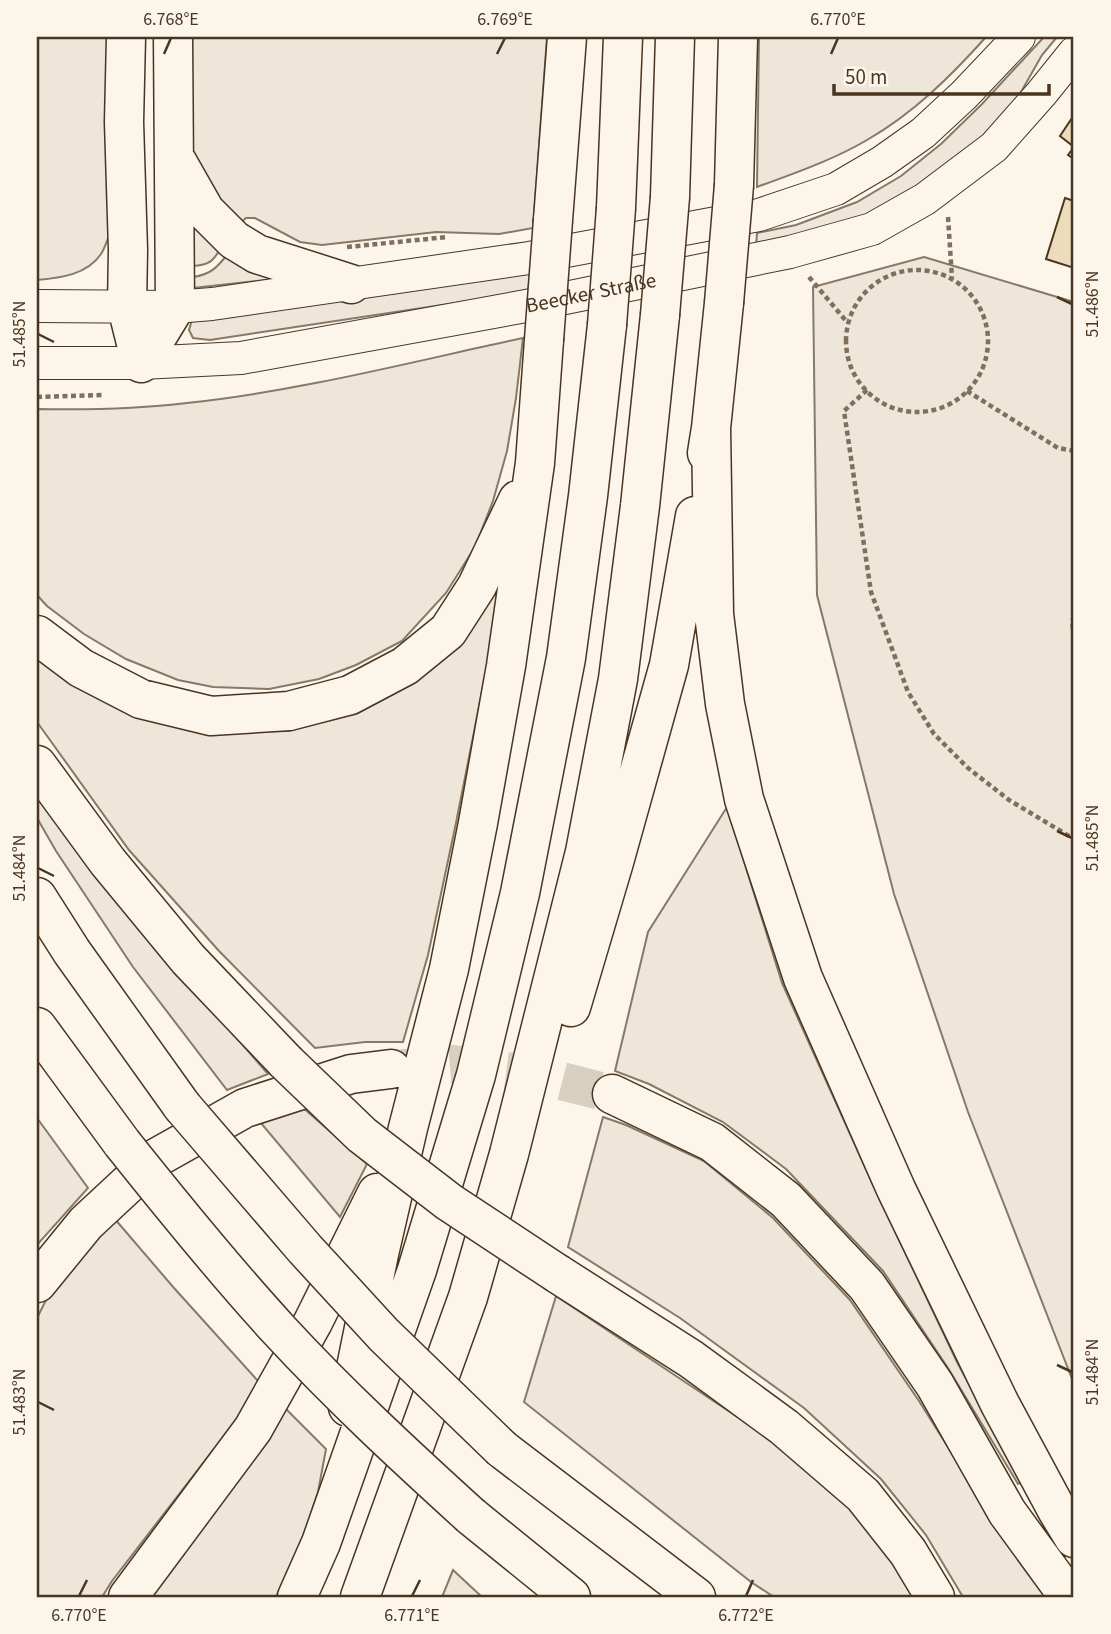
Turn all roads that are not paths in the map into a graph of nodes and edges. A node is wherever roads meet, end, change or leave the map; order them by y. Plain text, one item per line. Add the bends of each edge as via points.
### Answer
1 (126, 37) edge
2 (173, 37) edge
3 (567, 37) edge
4 (623, 37) edge
5 (675, 37) edge
6 (738, 37) edge
7 (1019, 37) edge
8 (1074, 53) edge
9 (174, 156) junction
10 (351, 284) junction
11 (37, 306) edge
12 (127, 307) junction
13 (175, 307) junction
14 (37, 363) edge
15 (141, 363) junction
16 (711, 428) junction
17 (535, 463) junction
18 (37, 635) edge
19 (37, 765) edge
20 (37, 897) edge
21 (37, 1027) edge
22 (391, 1069) tunnel mouth
23 (612, 1094) tunnel mouth
24 (408, 1128) junction
25 (509, 1154) junction
26 (37, 1283) edge
27 (471, 1516) junction
28 (1074, 1538) edge
29 (321, 1543) junction
30 (128, 1597) edge
31 (298, 1597) edge
32 (358, 1597) edge
33 (537, 1597) edge
34 (571, 1597) edge
35 (696, 1597) edge
36 (935, 1597) edge
37 (1069, 1597) edge

1 - 12 highway
2 - 9 highway
3 - 17 highway, bridge
4 - 29 highway, bridge via 616,208 589,496 566,658 520,893 476,1075 417,1270
5 - 25 highway, bridge via 670,197 660,315 618,679 585,852
6 - 16 highway, bridge via 734,186
7 - 10 street via 923,133 836,189 759,215 528,258
8 - 15 street, Beecker Straße via 994,147 925,200 872,229 790,252 526,306 241,358
9 - 10 highway via 205,211 234,240 257,254
9 - 13 highway
10 - 13 street
11 - 12 street
12 - 13 street
12 - 15 highway
13 - 15 highway
14 - 15 street, Beecker Straße
16 - 25 highway via 669,665 541,1110
16 - 28 highway via 714,614 724,704 744,799 803,978 896,1189 1000,1404
17 - 18 highway via 477,586 448,631 405,666 350,695 289,711 211,716 141,699 81,668
17 - 24 highway via 478,823 449,969
19 - 36 highway, bridge via 108,862 188,959 362,1135 449,1202 691,1359 784,1427 863,1495 908,1552
20 - 35 highway, bridge via 182,1106 376,1325 502,1449
21 - 27 highway, bridge via 200,1241 280,1331
22 - 26 highway via 351,1074 245,1108 156,1158 86,1223
23 - 37 highway via 712,1142 786,1200 867,1286 935,1385 1007,1512
24 - 29 highway
24 - 30 highway via 313,1322 253,1429
25 - 32 highway via 468,1297
27 - 33 highway
27 - 34 highway
29 - 31 highway

